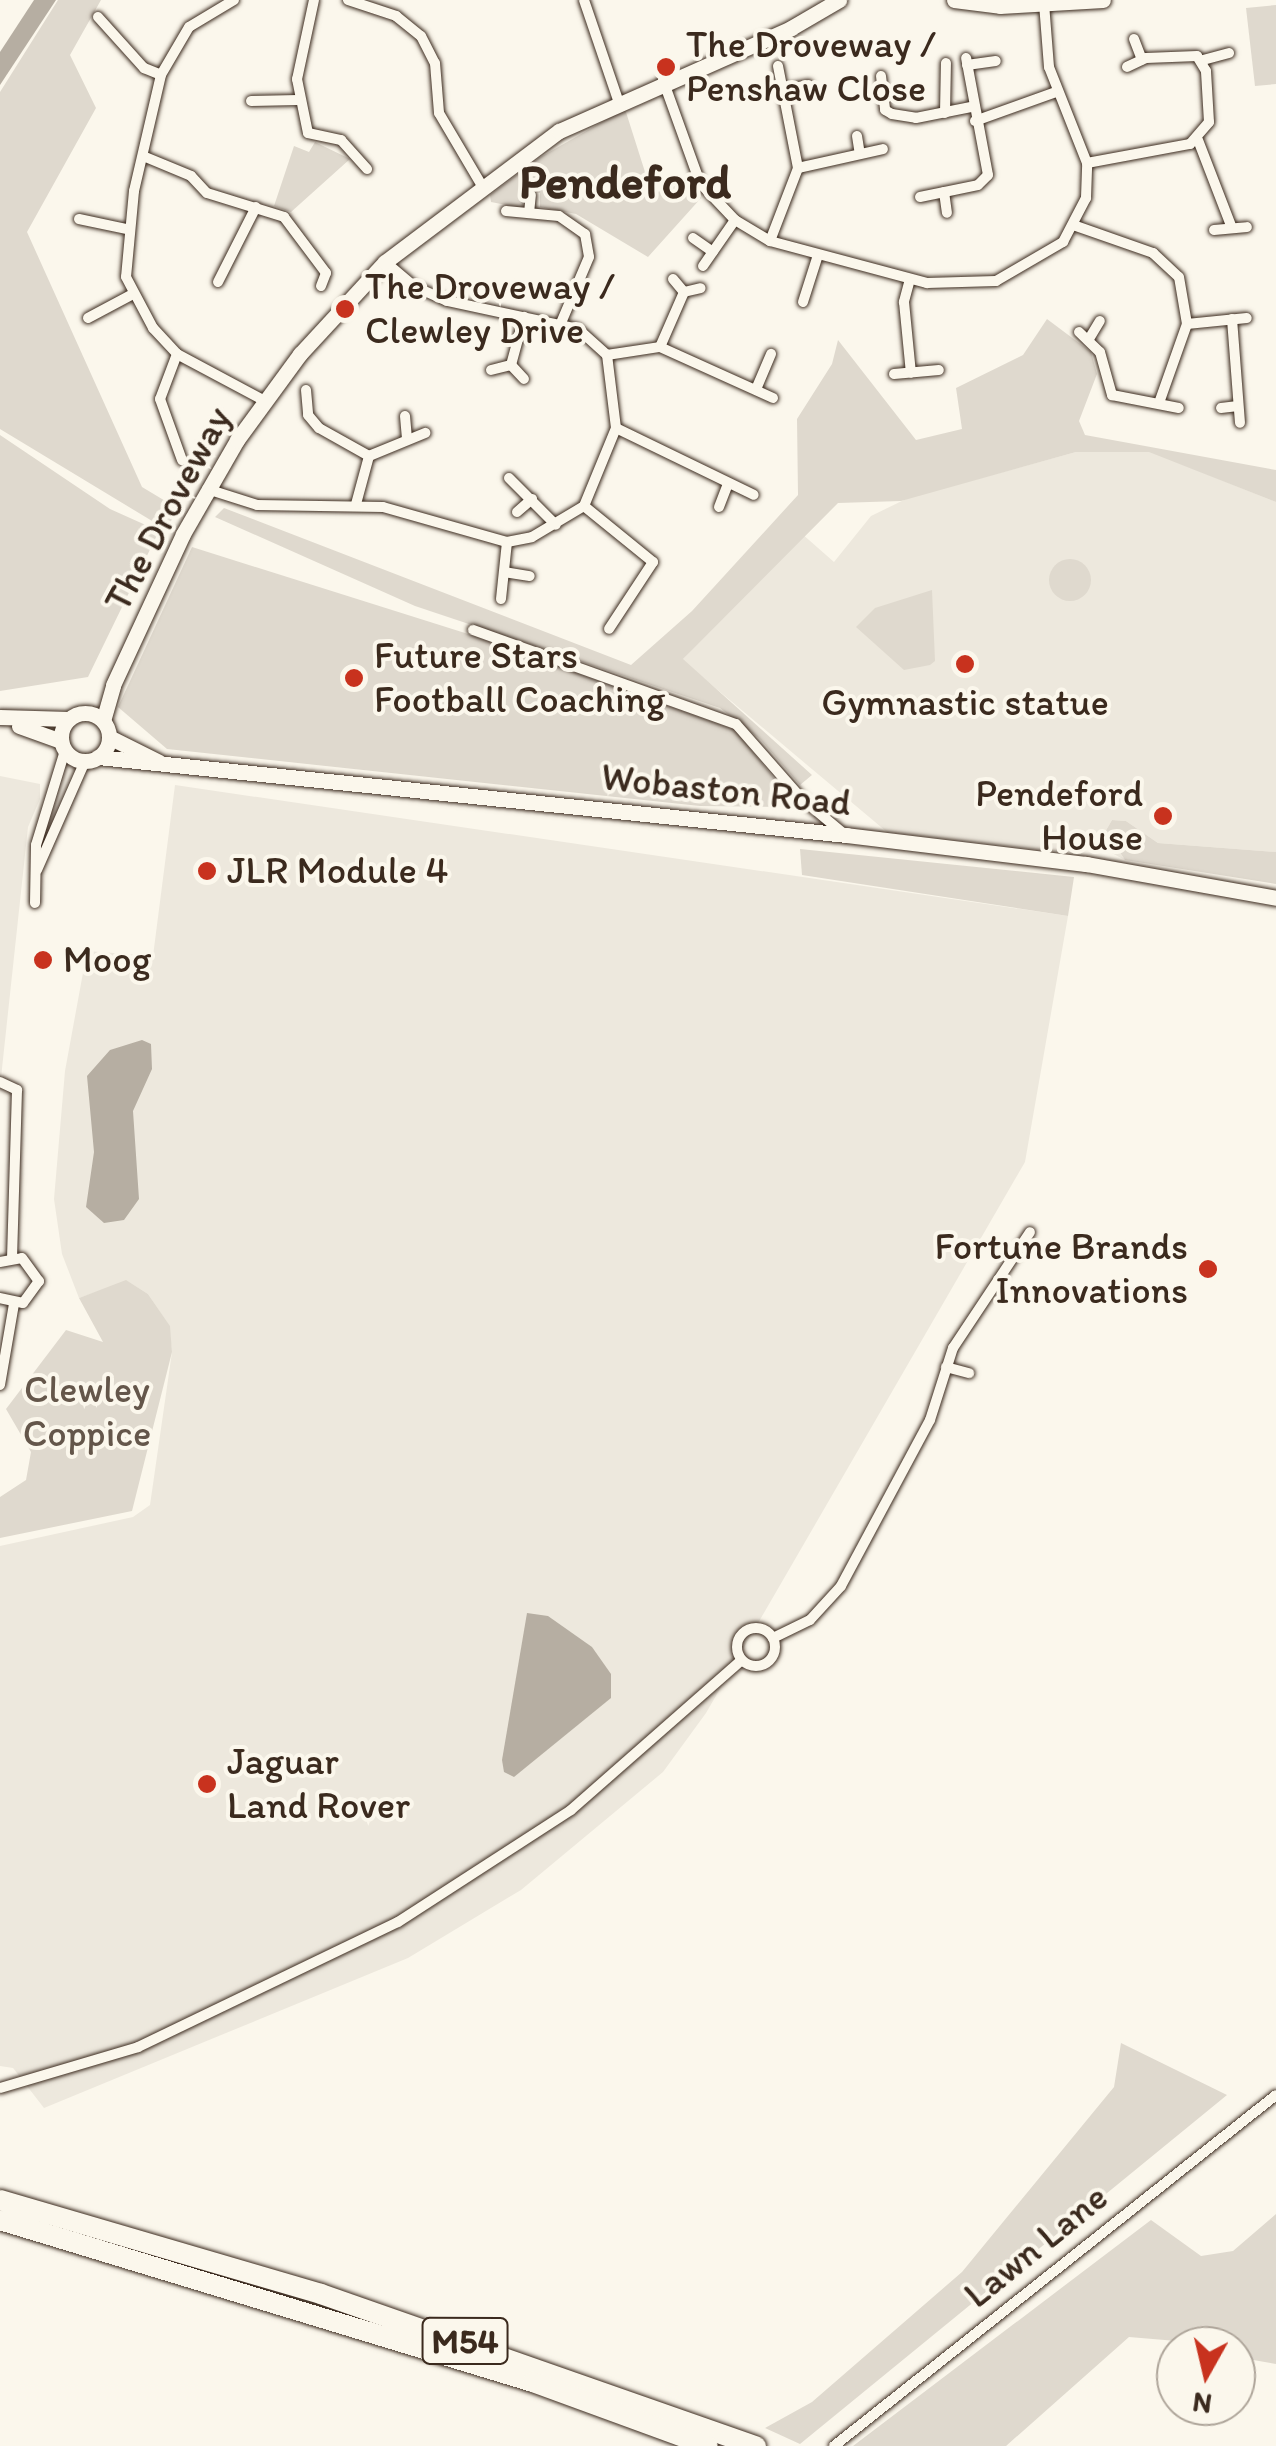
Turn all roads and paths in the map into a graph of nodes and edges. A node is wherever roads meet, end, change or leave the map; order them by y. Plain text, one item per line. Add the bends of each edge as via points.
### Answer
1 (234, 0) edge
2 (314, 0) edge
3 (348, 0) edge
4 (584, 0) edge
5 (954, 0) edge
6 (1102, 0) edge
7 (372, 2) edge
8 (834, 2) edge
9 (1044, 4) junction
10 (98, 17) dead end
11 (1134, 38) dead end
12 (1229, 53) dead end
13 (1142, 60) junction
14 (1204, 60) junction
15 (996, 62) dead end
16 (946, 63) dead end
17 (778, 66) dead end
18 (1127, 67) dead end
19 (161, 75) junction
20 (881, 76) dead end
21 (663, 80) junction
22 (809, 85) dead end
23 (783, 90) junction
24 (1056, 92) junction
25 (298, 100) junction
26 (618, 100) junction
27 (251, 101) dead end
28 (972, 107) junction
29 (945, 113) junction
30 (975, 121) junction
31 (308, 133) junction
32 (856, 136) dead end
33 (1198, 140) junction
34 (306, 147) dead end
35 (883, 149) dead end
36 (860, 154) junction
37 (143, 156) junction
38 (1087, 163) junction
39 (798, 168) junction
40 (367, 169) dead end
41 (481, 184) junction
42 (944, 192) junction
43 (531, 196) dead end
44 (920, 197) dead end
45 (256, 206) junction
46 (506, 211) dead end
47 (529, 213) junction
48 (947, 213) dead end
49 (80, 219) dead end
50 (736, 220) junction
51 (1076, 226) junction
52 (1247, 227) dead end
53 (1232, 228) junction
54 (128, 230) junction
55 (1214, 230) dead end
56 (692, 238) dead end
57 (770, 241) junction
58 (713, 252) junction
59 (818, 255) junction
60 (385, 262) junction
61 (703, 266) dead end
62 (674, 279) dead end
63 (910, 279) junction
64 (218, 282) dead end
65 (321, 286) dead end
66 (700, 288) dead end
67 (684, 292) junction
68 (132, 294) junction
69 (803, 302) dead end
70 (524, 317) junction
71 (88, 318) dead end
72 (1247, 318) dead end
73 (1232, 320) junction
74 (1100, 321) dead end
75 (561, 323) junction
76 (1187, 324) junction
77 (660, 347) junction
78 (177, 354) junction
79 (772, 354) dead end
80 (608, 355) junction
81 (511, 365) junction
82 (491, 370) dead end
83 (940, 370) dead end
84 (911, 372) junction
85 (894, 374) dead end
86 (524, 378) dead end
87 (757, 387) junction
88 (306, 390) dead end
89 (773, 398) dead end
90 (264, 401) junction
91 (1159, 402) junction
92 (305, 403) junction
93 (290, 404) dead end
94 (1238, 406) junction
95 (1179, 408) dead end
96 (1221, 408) dead end
97 (405, 416) dead end
98 (1240, 424) dead end
99 (616, 428) junction
100 (424, 433) dead end
101 (407, 438) junction
102 (370, 456) junction
103 (182, 460) dead end
104 (509, 478) dead end
105 (727, 486) junction
106 (207, 489) junction
107 (754, 495) dead end
108 (532, 499) junction
109 (356, 504) junction
110 (584, 506) junction
111 (719, 506) dead end
112 (517, 512) dead end
113 (556, 526) junction
114 (506, 542) junction
115 (653, 562) junction
116 (668, 564) dead end
117 (504, 572) junction
118 (530, 576) dead end
119 (502, 600) dead end
120 (609, 629) dead end
121 (473, 630) dead end
122 (0, 717) edge
123 (69, 719) junction
124 (100, 724) junction
125 (0, 725) edge
126 (63, 746) junction
127 (92, 759) junction
128 (167, 766) junction
129 (846, 834) junction
130 (35, 874) junction
131 (1276, 898) edge
132 (35, 903) dead end
133 (0, 1082) edge
134 (1030, 1232) dead end
135 (12, 1257) junction
136 (0, 1262) edge
137 (0, 1298) edge
138 (14, 1304) junction
139 (946, 1367) junction
140 (969, 1373) dead end
141 (0, 1385) edge
142 (773, 1638) junction
143 (742, 1660) junction
144 (0, 2088) edge
145 (1276, 2095) edge
146 (0, 2200) edge
147 (0, 2220) edge
148 (0, 2234) edge
149 (368, 2330) junction
150 (708, 2446) edge
151 (756, 2446) edge
152 (834, 2446) edge

1 - 19 street via 189,27
2 - 25 street
3 - 7 street
4 - 26 street
5 - 9 street
6 - 9 street
7 - 41 street via 420,36 435,63 446,130
8 - 21 street, The Droveway
9 - 24 street
10 - 19 street via 144,68
11 - 13 street
12 - 14 street
13 - 14 street
13 - 18 street
14 - 33 street via 1209,122
15 - 28 street via 967,61
16 - 29 street
17 - 23 street
19 - 37 street
20 - 29 street via 885,110 916,118
21 - 26 street, The Droveway
21 - 50 street via 700,182
22 - 23 street
23 - 39 street
24 - 30 street
24 - 38 street
25 - 27 street
25 - 31 street
26 - 41 street, The Droveway
28 - 29 street
28 - 30 street
30 - 42 street via 988,176
31 - 34 street
31 - 40 street via 341,140
32 - 36 street
33 - 38 street
33 - 53 street
35 - 36 street
36 - 39 street
37 - 45 street via 191,176 207,192
37 - 54 street
38 - 51 street
39 - 57 street
41 - 60 street, The Droveway
42 - 44 street
42 - 48 street
43 - 47 street
45 - 64 street
45 - 65 street via 290,222 326,273
46 - 47 street
47 - 75 street via 572,220 585,234 589,258
49 - 54 street
50 - 57 street
50 - 58 street
51 - 63 street via 1040,260 996,281 966,286
51 - 76 street via 1168,263 1184,293
52 - 53 street
53 - 55 street
54 - 68 street
56 - 58 street
57 - 59 street
58 - 61 street
59 - 63 street
59 - 69 street
60 - 70 street via 448,301
60 - 90 street, The Droveway
62 - 67 street
63 - 84 street via 904,302
66 - 67 street
67 - 77 street
68 - 71 street
68 - 78 street
70 - 75 street
70 - 81 street
72 - 73 street
73 - 76 street
73 - 94 street
74 - 91 street via 1084,336 1100,352 1112,395
75 - 80 street
76 - 91 street
77 - 80 street
77 - 87 street
78 - 90 street
78 - 103 street via 160,398
79 - 87 street
80 - 99 street
81 - 82 street
81 - 86 street
83 - 84 street
84 - 85 street
87 - 89 street
88 - 92 street
90 - 106 street, The Droveway
91 - 95 street
92 - 93 street
92 - 102 street via 319,428
94 - 96 street
94 - 98 street
97 - 101 street
99 - 105 street
99 - 110 street
100 - 101 street
101 - 102 street
102 - 109 street
104 - 108 street
105 - 107 street
105 - 111 street
106 - 109 street via 257,505
106 - 124 street, The Droveway
108 - 112 street
108 - 113 street
109 - 114 street
110 - 113 street
110 - 115 street
113 - 114 street
114 - 117 street
115 - 116 street
115 - 120 street
117 - 118 street
117 - 119 street
121 - 129 street via 736,724 801,798
122 - 123 street
123 - 124 street
123 - 126 street
124 - 127 street, The Droveway
124 - 128 street, Wobaston Road
125 - 126 street via 37,727
126 - 127 street, Wobaston Road
126 - 130 street via 36,844
127 - 128 street, Wobaston Road
127 - 130 street
128 - 129 street, Wobaston Road
129 - 131 street, Wobaston Road via 1086,864
130 - 132 street
133 - 135 street via 17,1090
134 - 139 street via 966,1324
135 - 136 street
135 - 138 street via 31,1263 39,1280 31,1298
137 - 138 street
138 - 141 street
139 - 140 street
139 - 142 street via 930,1420 840,1586 810,1620
142 - 143 street via 766,1663
142 - 143 street via 760,1628 745,1631 736,1645
143 - 144 street via 571,1810 398,1922 185,2027
145 - 152 street, Lawn Lane
146 - 151 highway, M54 via 339,2300
147 - 149 highway, M54
148 - 149 highway
149 - 150 highway, M54

